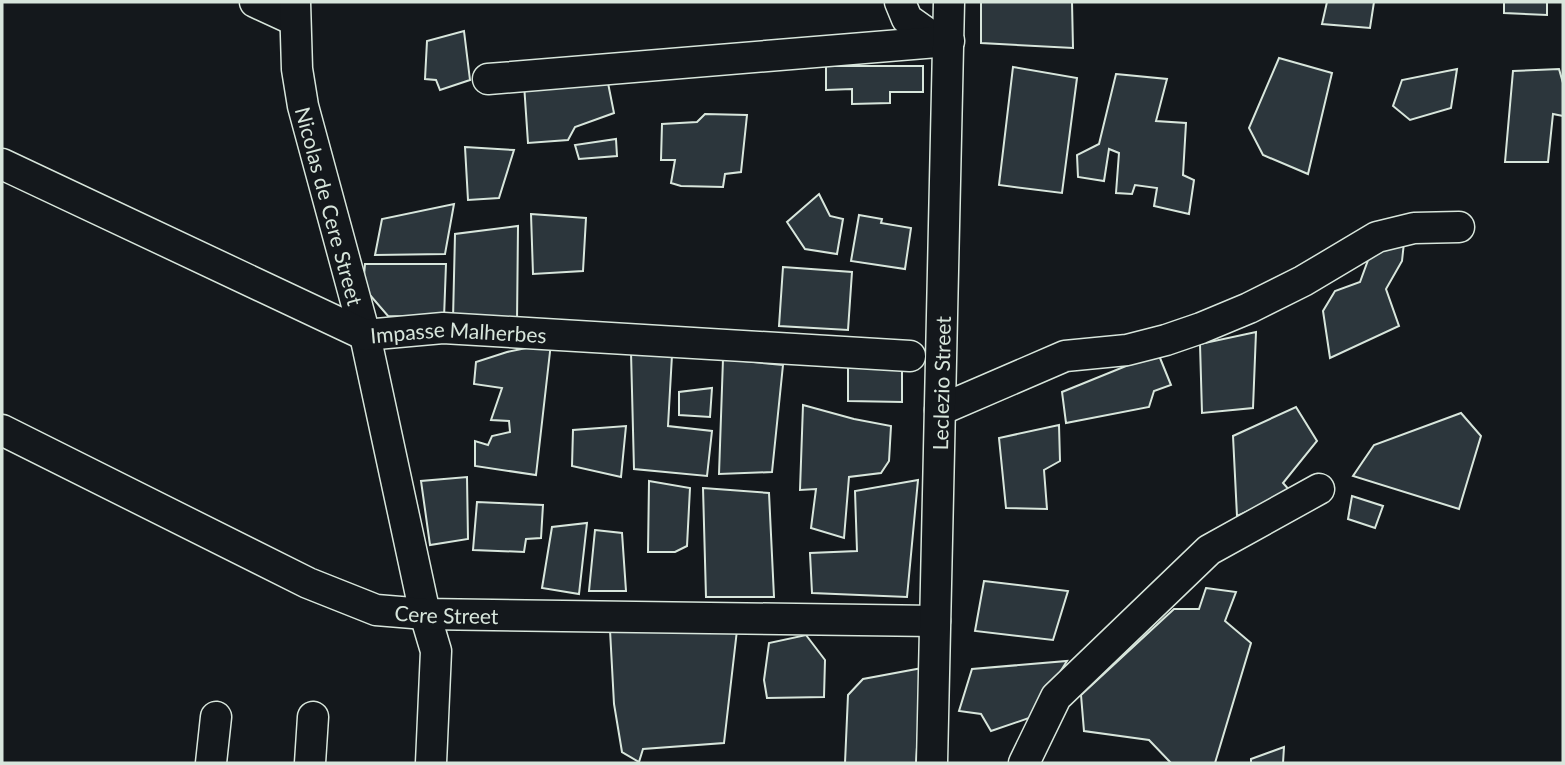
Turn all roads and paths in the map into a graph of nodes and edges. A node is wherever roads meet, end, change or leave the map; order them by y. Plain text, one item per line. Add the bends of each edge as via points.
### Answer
1 (255, 2) edge
2 (900, 2) edge
3 (949, 2) edge
4 (295, 11) edge
5 (943, 41) junction
6 (488, 79) dead end
7 (2, 163) edge
8 (1458, 227) dead end
9 (365, 335) junction
10 (910, 356) dead end
11 (940, 410) junction
12 (2, 430) edge
13 (1319, 489) dead end
14 (425, 614) junction
15 (935, 621) junction
16 (216, 717) dead end
17 (313, 717) dead end
18 (211, 763) edge
19 (310, 763) edge
20 (431, 763) edge
21 (932, 763) edge
22 (1024, 763) edge

1 - 4 street
2 - 5 street via 906,19
3 - 5 street, Leclezio Street
4 - 9 street, Nicolas de Cere Street via 303,106
5 - 6 street
5 - 11 street, Leclezio Street
7 - 9 street, Impasse Malherbes
8 - 11 street via 1414,228 1377,237 1303,281 1201,328 1127,350 1065,356
9 - 10 street, Impasse Malherbes via 443,328
9 - 14 street, Nicolas de Cere Street
11 - 15 street, Leclezio Street
12 - 14 street, Cere Street via 308,583 376,610
13 - 22 street via 1209,550 1056,697
14 - 15 street, Cere Street
14 - 20 street, Nicolas de Cere Street via 436,651
15 - 21 street, Leclezio Street
16 - 18 street
17 - 19 street

